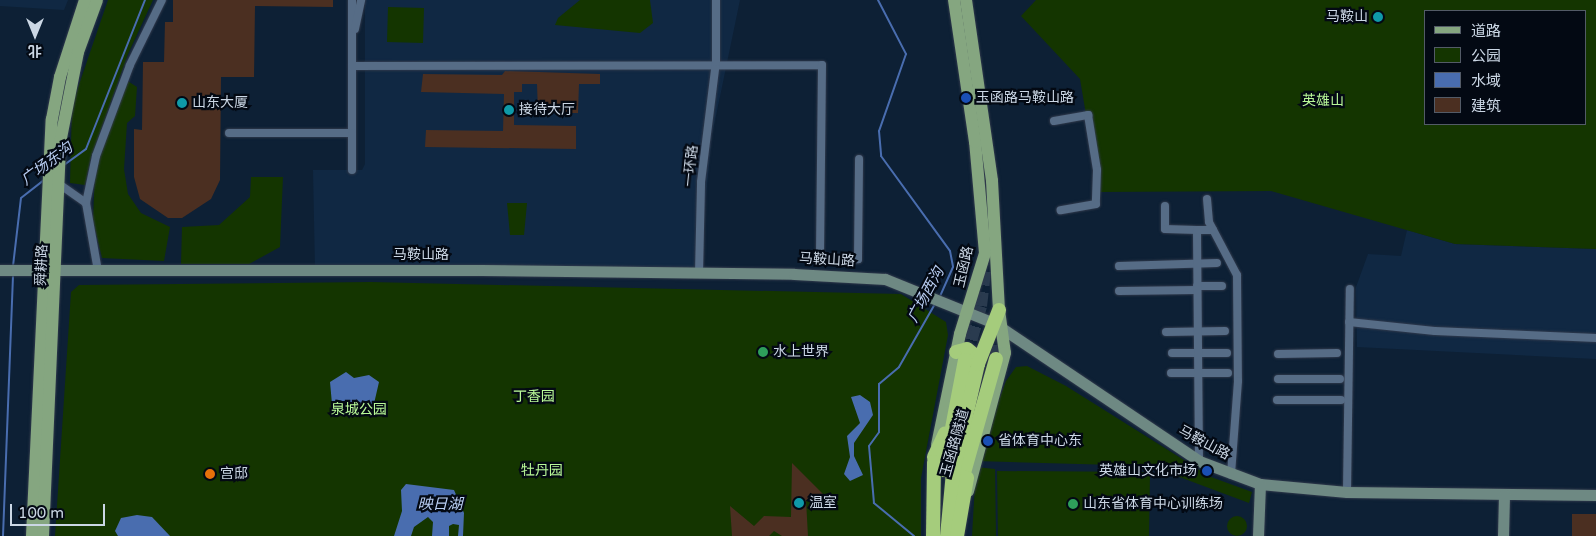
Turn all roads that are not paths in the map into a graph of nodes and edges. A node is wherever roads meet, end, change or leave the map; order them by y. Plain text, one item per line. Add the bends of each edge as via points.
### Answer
1 (86, 0) edge
2 (97, 0) edge
3 (162, 0) edge
4 (352, 0) edge
5 (361, 0) edge
6 (716, 0) edge
7 (954, 0) edge
8 (966, 0) edge
9 (352, 43) junction
10 (716, 64) junction
11 (352, 66) junction
12 (1054, 121) dead end
13 (229, 132) dead end
14 (352, 134) junction
15 (859, 159) dead end
16 (352, 170) dead end
17 (59, 184) junction
18 (1207, 199) dead end
19 (86, 203) junction
20 (1164, 206) dead end
21 (1060, 210) dead end
22 (1197, 230) junction
23 (1213, 230) junction
24 (1217, 263) dead end
25 (1197, 264) junction
26 (1120, 266) dead end
27 (1, 270) edge
28 (42, 270) junction
29 (57, 270) junction
30 (98, 270) junction
31 (699, 273) junction
32 (1222, 286) dead end
33 (1197, 288) junction
34 (1350, 289) dead end
35 (1119, 291) dead end
36 (999, 310) joint
37 (968, 313) junction
38 (1349, 322) junction
39 (999, 328) junction
40 (1225, 331) dead end
41 (1166, 332) dead end
42 (1198, 332) junction
43 (1596, 338) edge
44 (1336, 352) dead end
45 (1172, 353) dead end
46 (1198, 353) junction
47 (1227, 353) dead end
48 (1278, 354) dead end
49 (966, 359) junction
50 (996, 359) tunnel mouth
51 (1172, 373) dead end
52 (1198, 373) junction
53 (1228, 373) dead end
54 (991, 376) junction
55 (1278, 379) dead end
56 (1340, 379) dead end
57 (961, 380) junction
58 (1278, 400) dead end
59 (1340, 400) dead end
60 (934, 459) junction
61 (1199, 461) junction
62 (1231, 475) junction
63 (1260, 484) junction
64 (1347, 492) junction
65 (1501, 494) junction
66 (1596, 495) edge
67 (32, 536) edge
68 (43, 536) edge
69 (928, 536) edge
70 (933, 536) edge
71 (938, 536) edge
72 (947, 536) edge
73 (957, 536) edge
74 (964, 536) edge
75 (1258, 536) edge
76 (1498, 536) edge
77 (1503, 536) edge

1 - 28 main road, 舜耕路 via 55,98
2 - 17 main road, 舜耕路 via 66,102
3 - 19 street via 130,65 96,156
4 - 9 street
5 - 9 street
6 - 10 street, 一环路
7 - 37 main road, 玉函路 via 985,237
8 - 36 main road, 玉函路 via 992,181
9 - 11 street
10 - 11 street
10 - 15 street via 822,65 820,258 858,259
10 - 31 street, 一环路 via 701,182
11 - 14 street
12 - 21 street via 1088,115 1096,170 1096,204
13 - 14 street
14 - 16 street
17 - 19 street
17 - 29 main road, 舜耕路
18 - 23 street
19 - 30 street
20 - 22 street via 1165,229
22 - 23 street
22 - 25 street
23 - 62 street via 1237,275 1238,381
24 - 25 street
25 - 26 street
25 - 33 street
27 - 28 main road, 马鞍山路
28 - 29 main road, 马鞍山路
28 - 67 main road, 舜耕路
29 - 30 main road, 马鞍山路
29 - 68 main road, 舜耕路
30 - 31 main road, 马鞍山路
31 - 37 main road, 马鞍山路 via 846,275 897,281
32 - 33 street
33 - 35 street
33 - 42 street
34 - 38 street
36 - 39 highway
37 - 39 main road, 马鞍山路
37 - 49 main road, 玉函路
38 - 43 street via 1435,331
38 - 64 street
39 - 49 highway
39 - 61 main road, 马鞍山路
39 - 74 main road via 1004,361 968,489
40 - 42 street
41 - 42 street
42 - 46 street
44 - 48 street
45 - 46 street
46 - 47 street
46 - 52 street
49 - 57 highway, 玉函路隧道
49 - 60 main road, 玉函路
49 - 72 highway
50 - 54 highway, 玉函路隧道
51 - 52 street
52 - 53 street
52 - 61 street
54 - 72 highway, 玉函路隧道
54 - 73 highway
55 - 56 street
57 - 60 highway via 942,445
57 - 71 highway, 玉函路隧道 via 941,488
58 - 59 street
60 - 69 main road, 玉函路 via 927,508
60 - 70 highway
61 - 62 main road, 马鞍山路
62 - 63 main road, 马鞍山路
63 - 64 main road, 马鞍山路
63 - 75 main road
64 - 65 main road, 马鞍山路
65 - 66 main road, 马鞍山路
65 - 76 main road
65 - 77 main road

